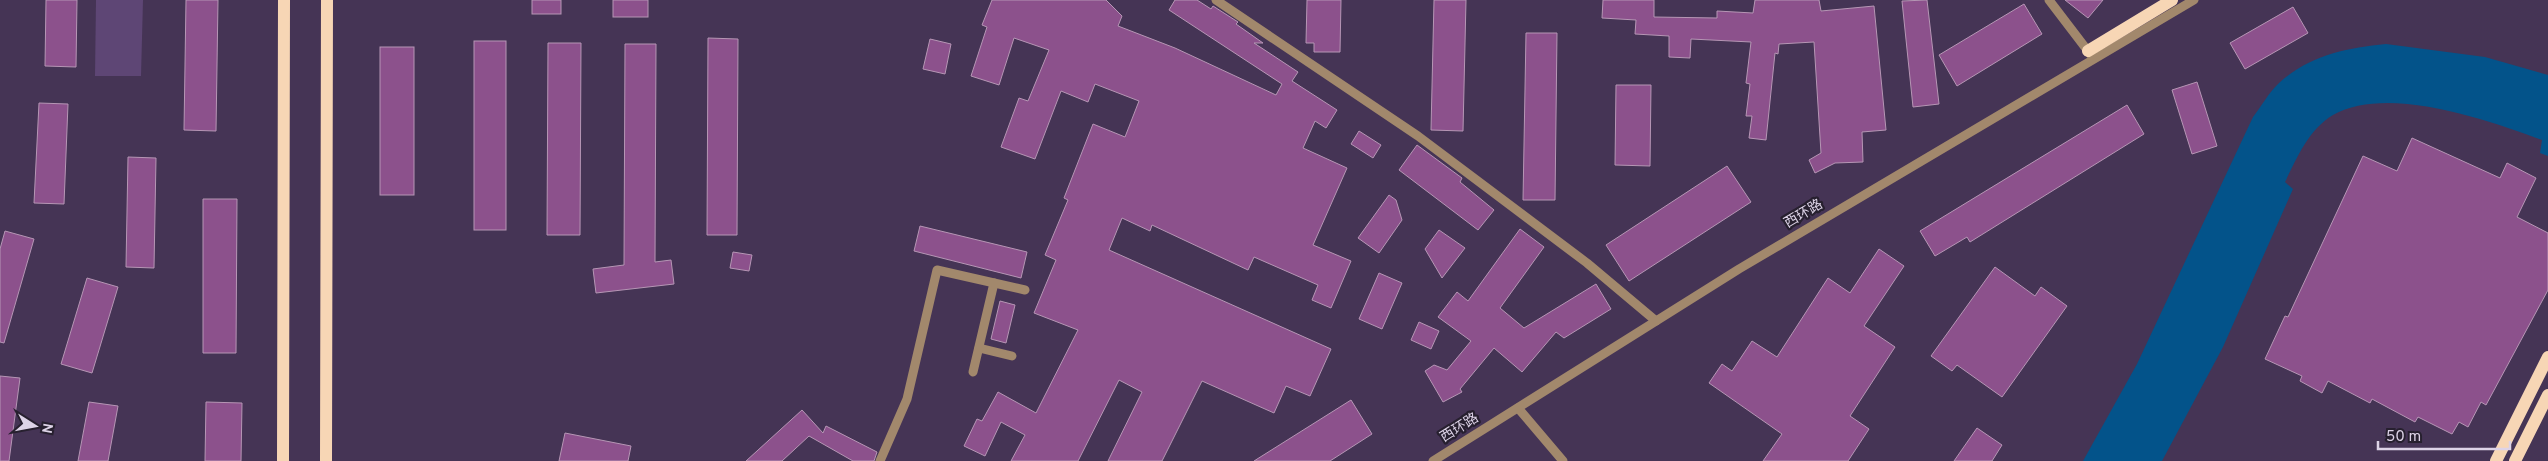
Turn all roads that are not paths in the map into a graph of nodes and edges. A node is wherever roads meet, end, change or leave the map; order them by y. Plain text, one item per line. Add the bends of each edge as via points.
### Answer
1 (284, 0) edge
2 (328, 0) edge
3 (1216, 0) edge
4 (2049, 0) edge
5 (2172, 0) edge
6 (2194, 0) edge
7 (2091, 55) junction
8 (994, 283) junction
9 (1025, 290) dead end
10 (1656, 321) junction
11 (979, 348) junction
12 (1012, 356) dead end
13 (2548, 357) edge
14 (974, 372) dead end
15 (2548, 395) edge
16 (1518, 408) junction
17 (283, 461) edge
18 (326, 461) edge
19 (880, 461) edge
20 (1433, 461) edge
21 (1563, 461) edge
22 (2496, 461) edge
23 (2515, 461) edge

1 - 17 main road
2 - 18 main road
3 - 10 street via 1418,136 1587,263
4 - 7 street
5 - 7 main road, 西环路
6 - 7 street, 西环路
7 - 10 street, 西环路
8 - 9 street
8 - 11 street
8 - 19 street via 937,270 906,399
10 - 16 street, 西环路
11 - 12 street
11 - 14 street
13 - 22 main road
15 - 23 main road
16 - 20 street, 西环路
16 - 21 street

